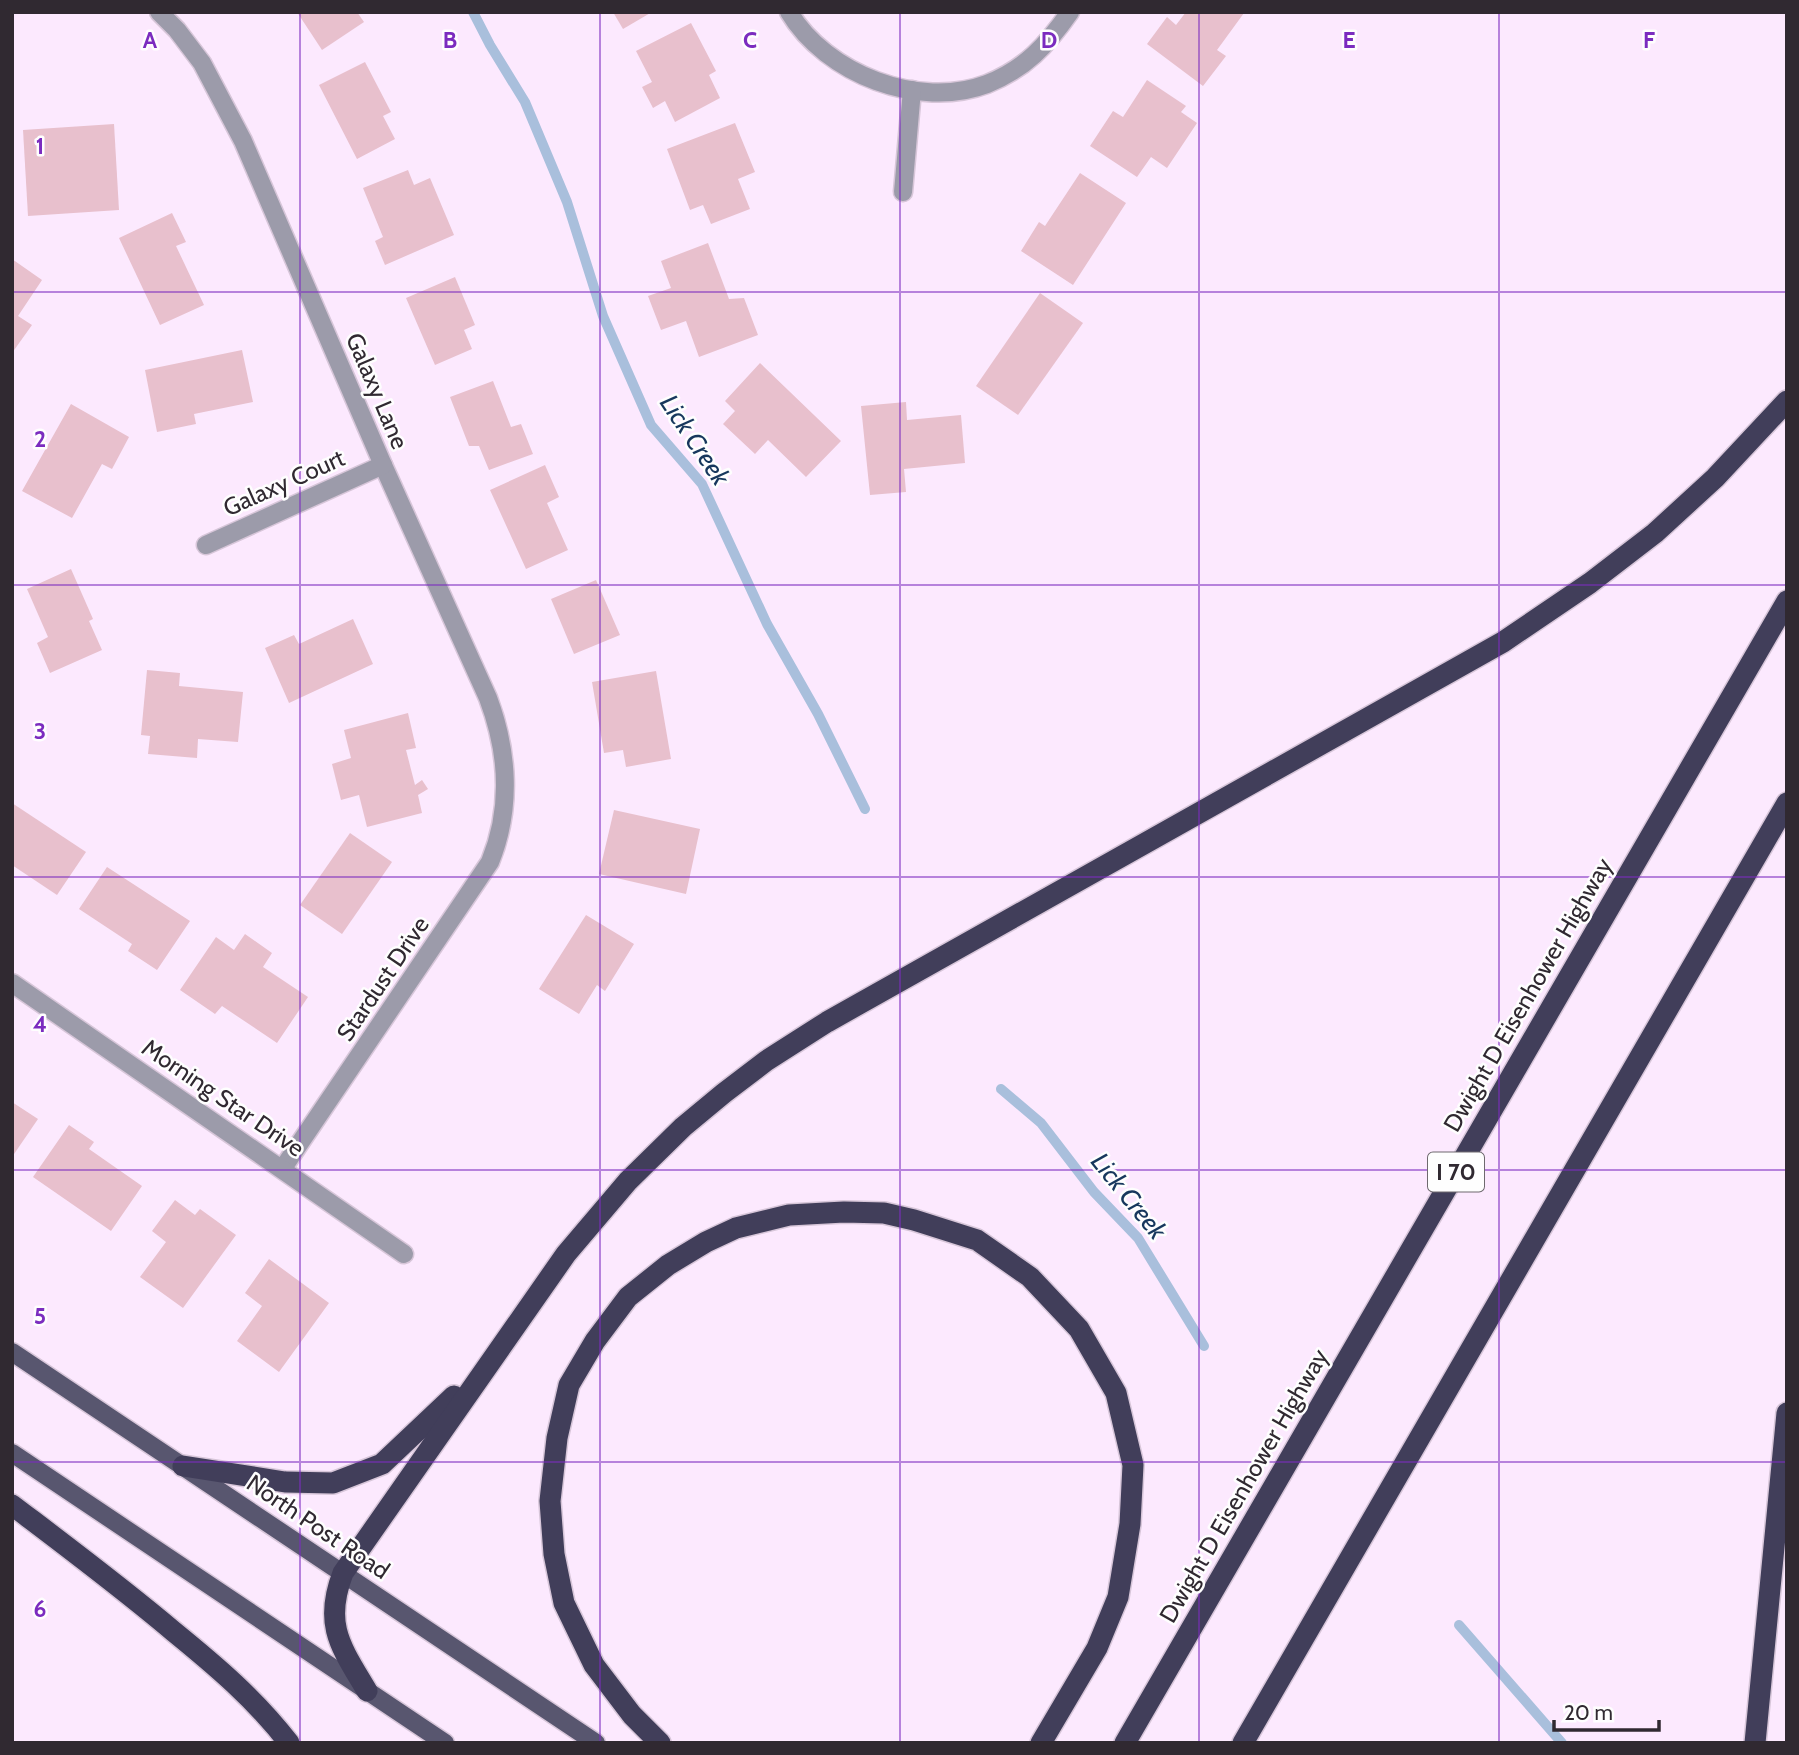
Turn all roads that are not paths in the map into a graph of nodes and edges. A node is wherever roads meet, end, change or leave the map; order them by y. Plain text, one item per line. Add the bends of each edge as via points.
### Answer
1 (159, 12) edge
2 (789, 12) edge
3 (1070, 12) edge
4 (912, 90) junction
5 (903, 192) dead end
6 (1787, 401) edge
7 (383, 465) junction
8 (206, 544) dead end
9 (1787, 601) edge
10 (1787, 803) edge
11 (504, 808) joint
12 (12, 983) edge
13 (283, 1168) junction
14 (404, 1254) dead end
15 (12, 1352) edge
16 (484, 1368) junction
17 (1787, 1413) edge
18 (12, 1453) edge
19 (183, 1466) junction
20 (12, 1505) edge
21 (342, 1573) junction
22 (367, 1691) junction
23 (289, 1743) edge
24 (445, 1743) edge
25 (596, 1743) edge
26 (660, 1743) edge
27 (1041, 1743) edge
28 (1125, 1743) edge
29 (1243, 1743) edge
30 (1755, 1743) edge

1 - 7 street, Galaxy Lane via 193,49 231,117
2 - 4 street via 825,51 864,75
3 - 4 street via 1046,46 990,83 960,91
4 - 5 street
6 - 16 highway via 1715,478 1655,533 1503,642 827,1022 746,1076 683,1127 628,1181 566,1254
7 - 8 street, Galaxy Court
7 - 11 street, Galaxy Lane via 492,710 504,760
9 - 28 highway, Dwight D Eisenhower Highway / I 70
10 - 29 highway
11 - 13 street, Stardust Drive via 499,837 482,877
12 - 13 street, Morning Star Drive
13 - 14 street, Morning Star Drive
15 - 19 main road, North Post Road
16 - 19 highway via 382,1464 333,1483 285,1482
16 - 21 highway
17 - 30 highway
18 - 22 main road
19 - 21 main road, North Post Road
20 - 23 highway via 224,1673 256,1702
21 - 22 highway via 334,1595 336,1632
21 - 25 main road, North Post Road
22 - 24 main road
26 - 27 highway via 594,1665 564,1603 550,1502 569,1385 628,1297 668,1265 736,1228 789,1215 844,1212 884,1213 977,1240 1030,1277 1079,1329 1116,1393 1133,1465 1130,1524 1118,1597 1097,1648

